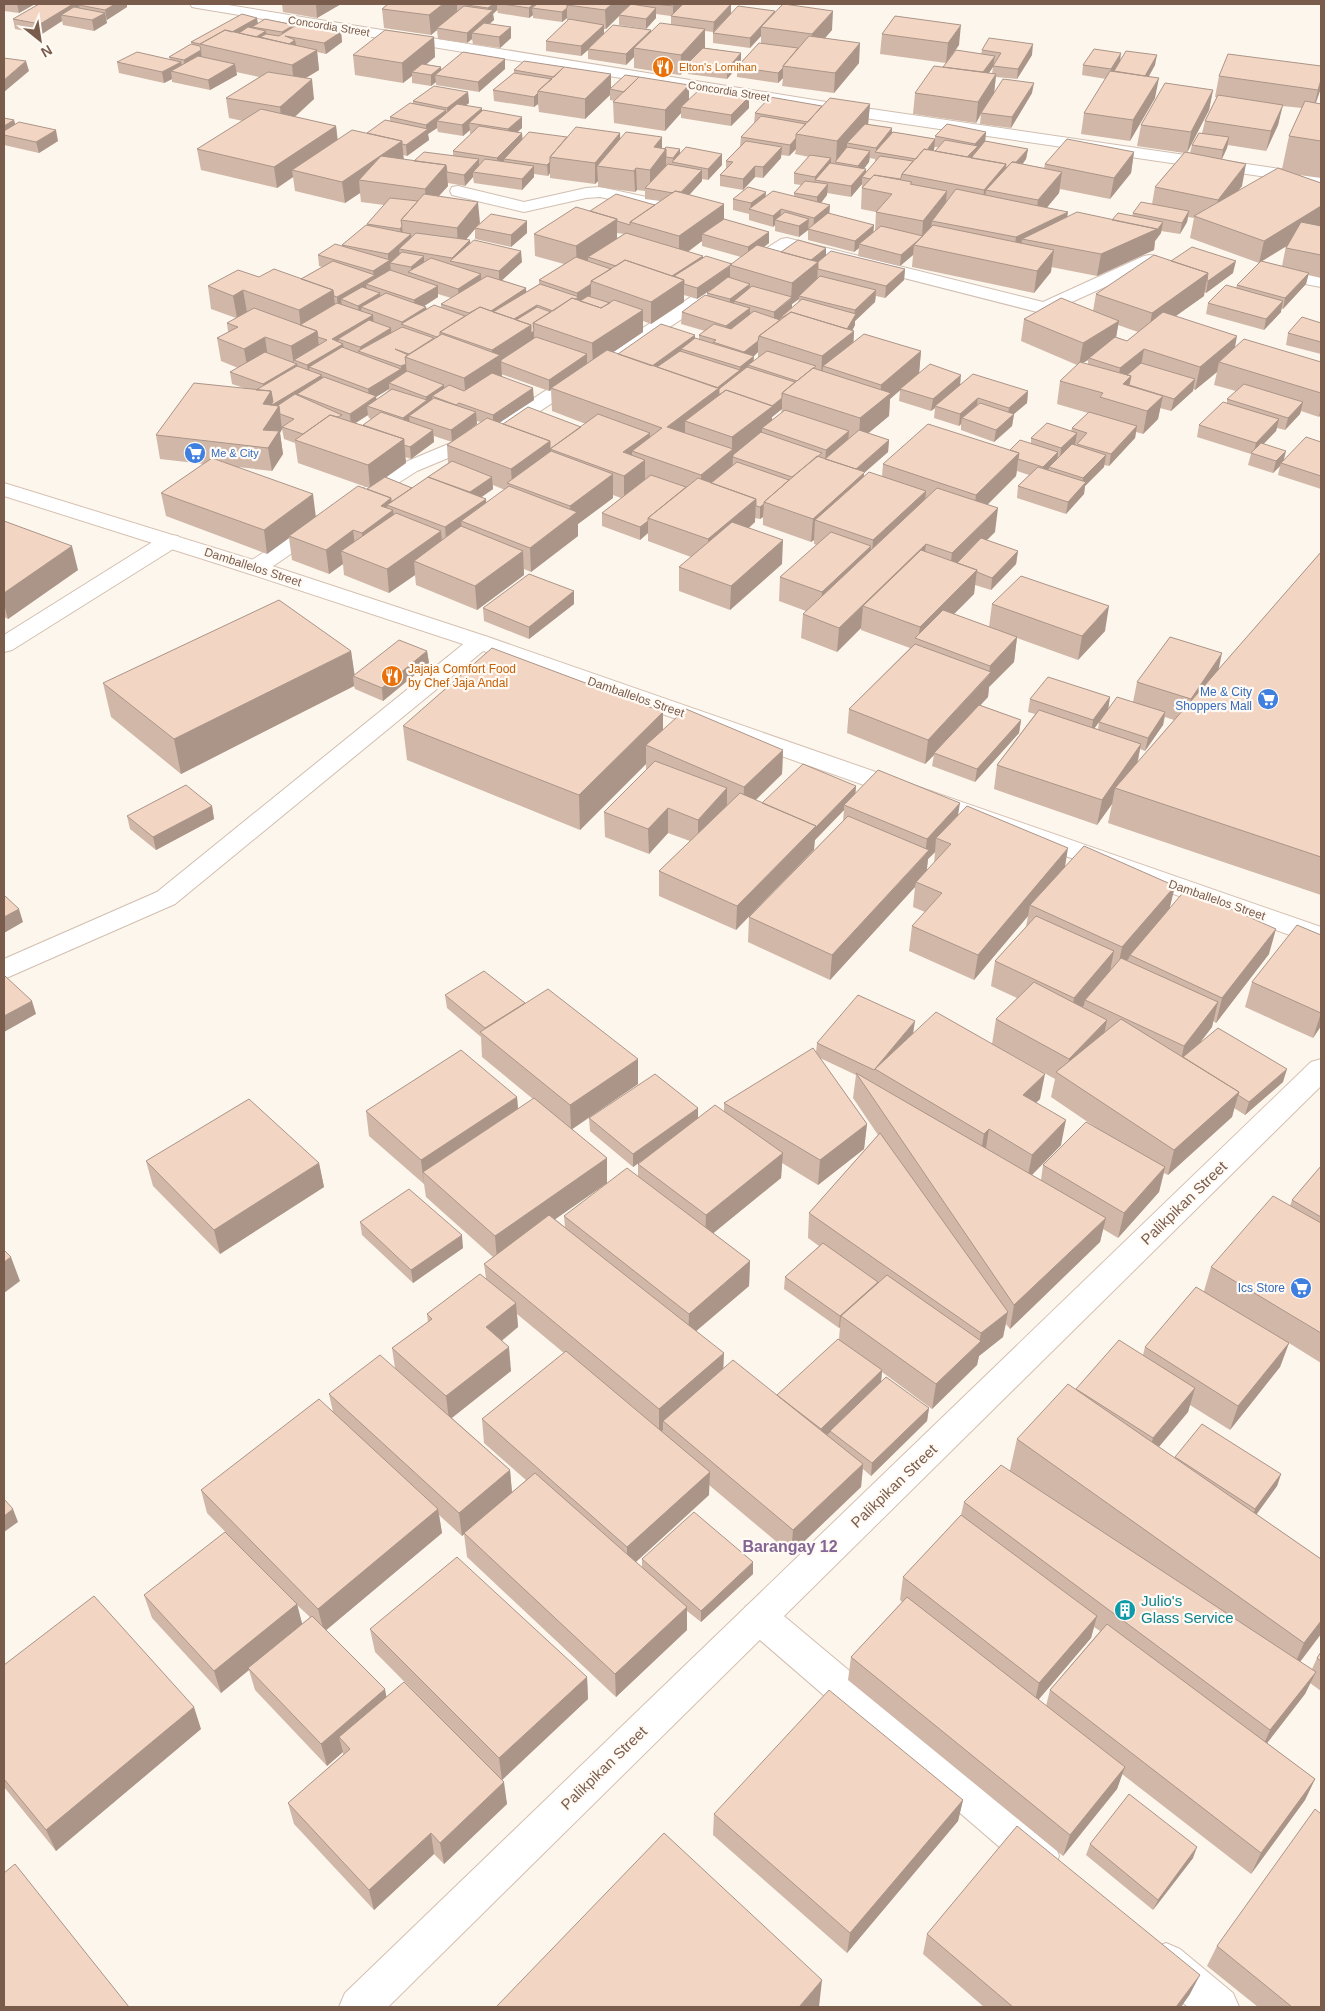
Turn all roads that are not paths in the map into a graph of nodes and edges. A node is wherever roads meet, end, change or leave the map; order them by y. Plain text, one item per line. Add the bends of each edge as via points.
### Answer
1 (197, 4) edge
2 (1321, 180) edge
3 (458, 191) dead end
4 (709, 217) edge
5 (1150, 260) edge
6 (1259, 270) edge
7 (1321, 282) edge
8 (4, 489) edge
9 (170, 541) junction
10 (256, 568) junction
11 (480, 642) junction
12 (4, 645) edge
13 (1321, 937) edge
14 (4, 970) edge
15 (1321, 1069) edge
16 (759, 1617) junction
17 (1068, 1880) edge
18 (1143, 1944) edge
19 (359, 2007) edge
20 (1219, 2007) edge

1 - 2 street, Concordia Street via 841,110
3 - 4 street via 524,207 600,192
5 - 10 street via 1045,308 779,240 496,431 410,467
6 - 7 street
8 - 9 street, Damballelos Street
9 - 10 street, Damballelos Street
9 - 12 street
10 - 11 street, Damballelos Street
11 - 13 street, Damballelos Street
11 - 14 street via 166,898
15 - 16 street, Palikpikan Street
16 - 17 street
16 - 19 street, Palikpikan Street
18 - 20 street

